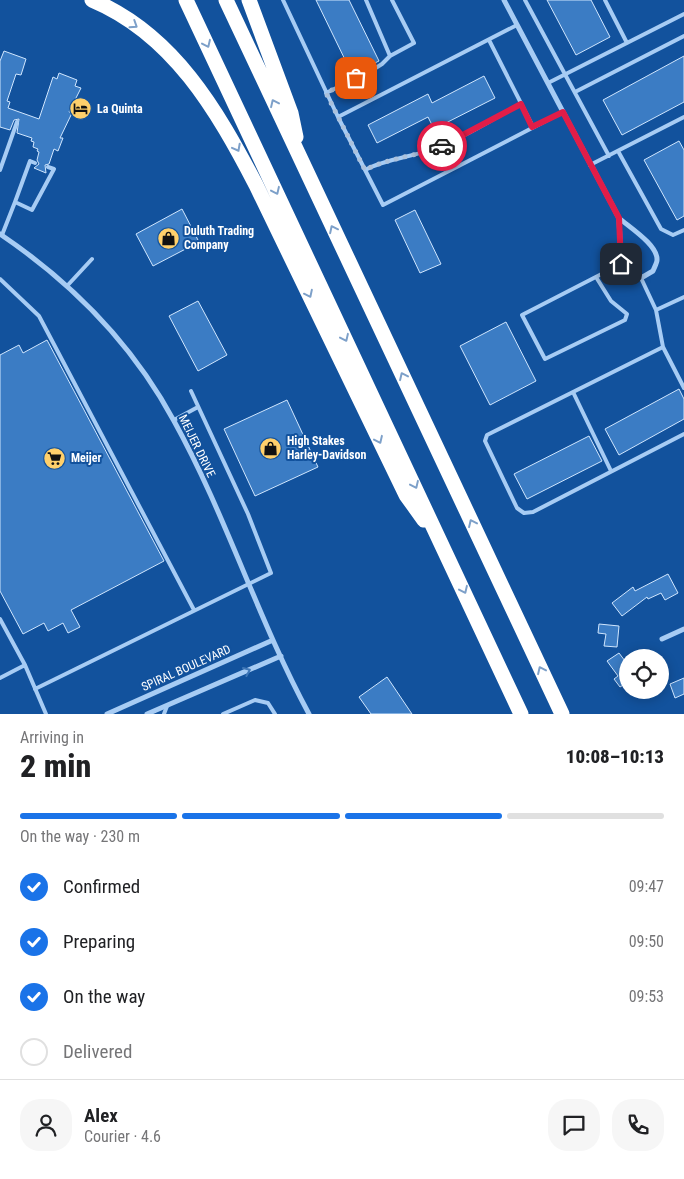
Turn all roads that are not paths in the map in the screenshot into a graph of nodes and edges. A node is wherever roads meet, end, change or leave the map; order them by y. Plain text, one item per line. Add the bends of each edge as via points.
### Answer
1 (92, 0) edge
2 (186, 0) edge
3 (226, 0) edge
4 (249, 0) edge
5 (283, 0) edge
6 (366, 0) edge
7 (392, 0) edge
8 (504, 0) edge
9 (525, 0) edge
10 (605, 0) edge
11 (684, 14) edge
12 (517, 24) junction
13 (684, 36) edge
14 (489, 40) junction
15 (627, 43) junction
16 (390, 56) junction
17 (566, 74) junction
18 (548, 83) junction
19 (575, 92) junction
20 (326, 93) junction
21 (521, 104) junction
22 (563, 112) junction
23 (338, 117) junction
24 (684, 119) edge
25 (18, 122) dead end
26 (532, 127) junction
27 (618, 151) junction
28 (609, 156) junction
29 (36, 163) dead end
30 (302, 163) junction
31 (590, 165) junction
32 (48, 167) dead end
33 (0, 170) edge
34 (365, 170) junction
35 (15, 202) junction
36 (619, 218) junction
37 (684, 230) edge
38 (1, 234) edge
39 (92, 259) dead end
40 (621, 264) junction
41 (596, 277) junction
42 (642, 278) junction
43 (0, 279) edge
44 (67, 286) junction
45 (684, 297) edge
46 (656, 310) junction
47 (663, 348) junction
48 (684, 388) edge
49 (192, 391) dead end
50 (573, 392) junction
51 (198, 406) junction
52 (174, 420) junction
53 (684, 434) edge
54 (612, 471) junction
55 (443, 546) junction
56 (250, 583) junction
57 (194, 610) junction
58 (0, 619) edge
59 (684, 629) edge
60 (662, 639) dead end
61 (273, 640) junction
62 (281, 656) junction
63 (25, 666) junction
64 (0, 678) edge
65 (35, 689) junction
66 (167, 706) junction
67 (46, 714) edge
68 (107, 714) edge
69 (149, 714) edge
70 (164, 714) edge
71 (223, 714) edge
72 (275, 714) edge
73 (309, 714) edge
74 (521, 714) edge
75 (562, 714) edge

1 -> 55 highway via 148,34 176,59 204,95 256,185 406,496
2 -> 55 highway
30 -> 3 highway
4 - 30 highway via 291,113
5 - 20 lane
6 - 16 lane
7 - 16 lane via 414,43
8 - 12 street
9 - 17 lane
10 - 15 lane
11 - 15 lane
12 - 14 lane
12 - 18 street
13 - 19 lane
14 - 21 lane
14 - 23 lane
15 - 17 lane
16 - 20 lane via 371,71
17 - 18 lane
17 - 19 lane
18 - 22 street
19 - 28 lane
20 - 23 lane
21 - 26 lane
21 - 34 lane via 441,146
22 - 26 lane
22 - 31 street
23 - 34 lane
24 - 27 lane
25 - 33 lane
26 - 34 lane via 383,205
27 - 28 lane
27 - 37 lane via 661,229 673,235
28 - 31 lane
29 - 35 lane via 30,162
75 -> 30 highway
31 - 36 street
32 - 35 lane via 54,169 32,210
35 - 38 lane
36 - 40 street
36 - 42 street via 654,251 657,259 653,271
38 - 44 street, MEIJER DRIVE
39 - 44 lane
40 - 41 lane
40 - 42 street via 631,277
41 - 41 lane via 522,315 545,359 625,320 627,314 611,302
42 - 46 lane
43 - 57 lane via 38,316
44 - 52 street, MEIJER DRIVE via 113,333
45 - 46 lane
46 - 47 lane
47 - 48 lane
47 - 50 lane
49 - 51 lane
50 - 54 lane
50 - 54 lane via 487,435 485,441 517,508 533,512
51 - 52 lane
51 - 56 lane via 251,520 271,573
52 - 56 street, MEIJER DRIVE
53 - 54 lane
55 -> 74 highway
56 - 57 lane
56 - 61 street, MEIJER DRIVE
57 - 65 lane
58 - 63 lane
59 - 60 street
61 - 62 street, MEIJER DRIVE
61 - 68 street, SPIRAL BOULEVARD
66 -> 62 street
62 - 73 street, MEIJER DRIVE
63 - 64 lane
63 - 65 lane
65 - 67 lane
66 - 69 street
66 - 70 lane
71 - 72 lane via 255,700 268,703

